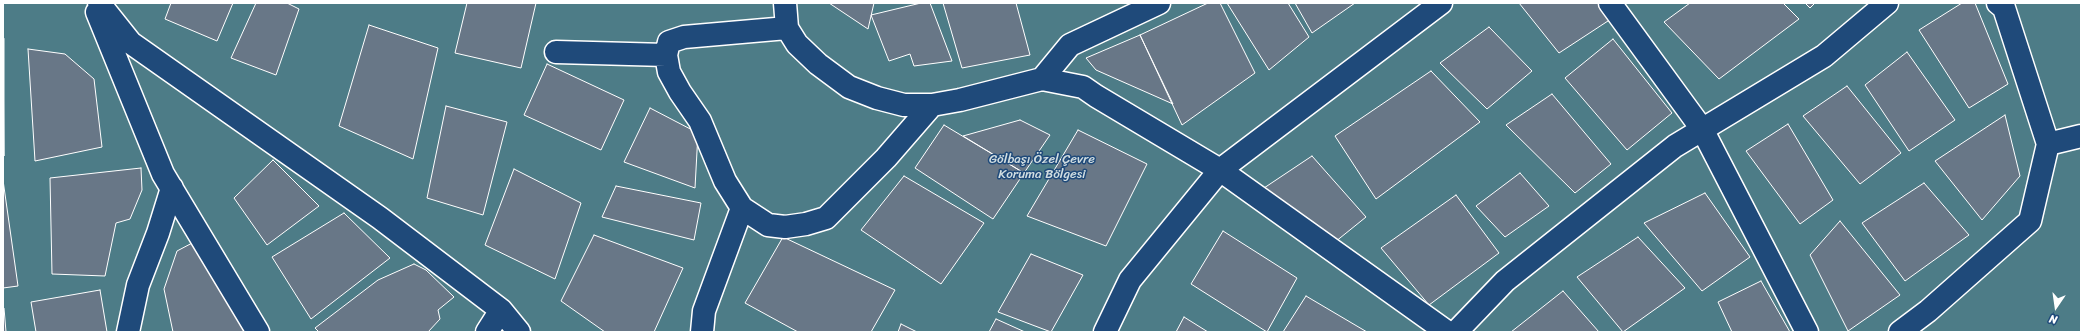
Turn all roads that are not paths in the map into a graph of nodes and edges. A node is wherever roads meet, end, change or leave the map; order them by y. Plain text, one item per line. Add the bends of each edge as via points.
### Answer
1 (93, 3) edge
2 (99, 3) edge
3 (785, 3) edge
4 (1159, 3) edge
5 (1441, 3) edge
6 (1610, 3) edge
7 (1887, 3) edge
8 (1998, 3) edge
9 (787, 28) junction
10 (556, 52) dead end
11 (666, 55) junction
12 (1042, 79) junction
13 (932, 105) junction
14 (1702, 129) junction
15 (2081, 136) edge
16 (2048, 144) junction
17 (1220, 170) junction
18 (172, 188) junction
19 (742, 208) junction
20 (501, 310) junction
21 (128, 332) edge
22 (258, 332) edge
23 (487, 332) edge
24 (519, 332) edge
25 (702, 332) edge
26 (1105, 332) edge
27 (1447, 332) edge
28 (1456, 332) edge
29 (1807, 332) edge
30 (1900, 332) edge

1 - 18 street
2 - 20 street via 131,44 380,218
3 - 9 street
4 - 12 street via 1070,45
5 - 17 street
6 - 14 street
7 - 14 street via 1824,56
8 - 16 street via 2004,8
9 - 11 street via 684,37 669,42
9 - 13 street via 797,44 818,64 849,87 876,98 904,105
10 - 11 street
11 - 19 street via 669,72 700,121 725,181
12 - 13 street
12 - 17 street via 1083,87
13 - 19 street via 886,158 826,218 806,224 768,225
14 - 28 street via 1675,146 1506,281
14 - 29 street
15 - 16 street
16 - 30 street via 2030,221 1928,311
17 - 26 street via 1130,280
17 - 27 street
18 - 21 street via 138,285
18 - 22 street
19 - 25 street via 704,310
20 - 23 street
20 - 24 street

